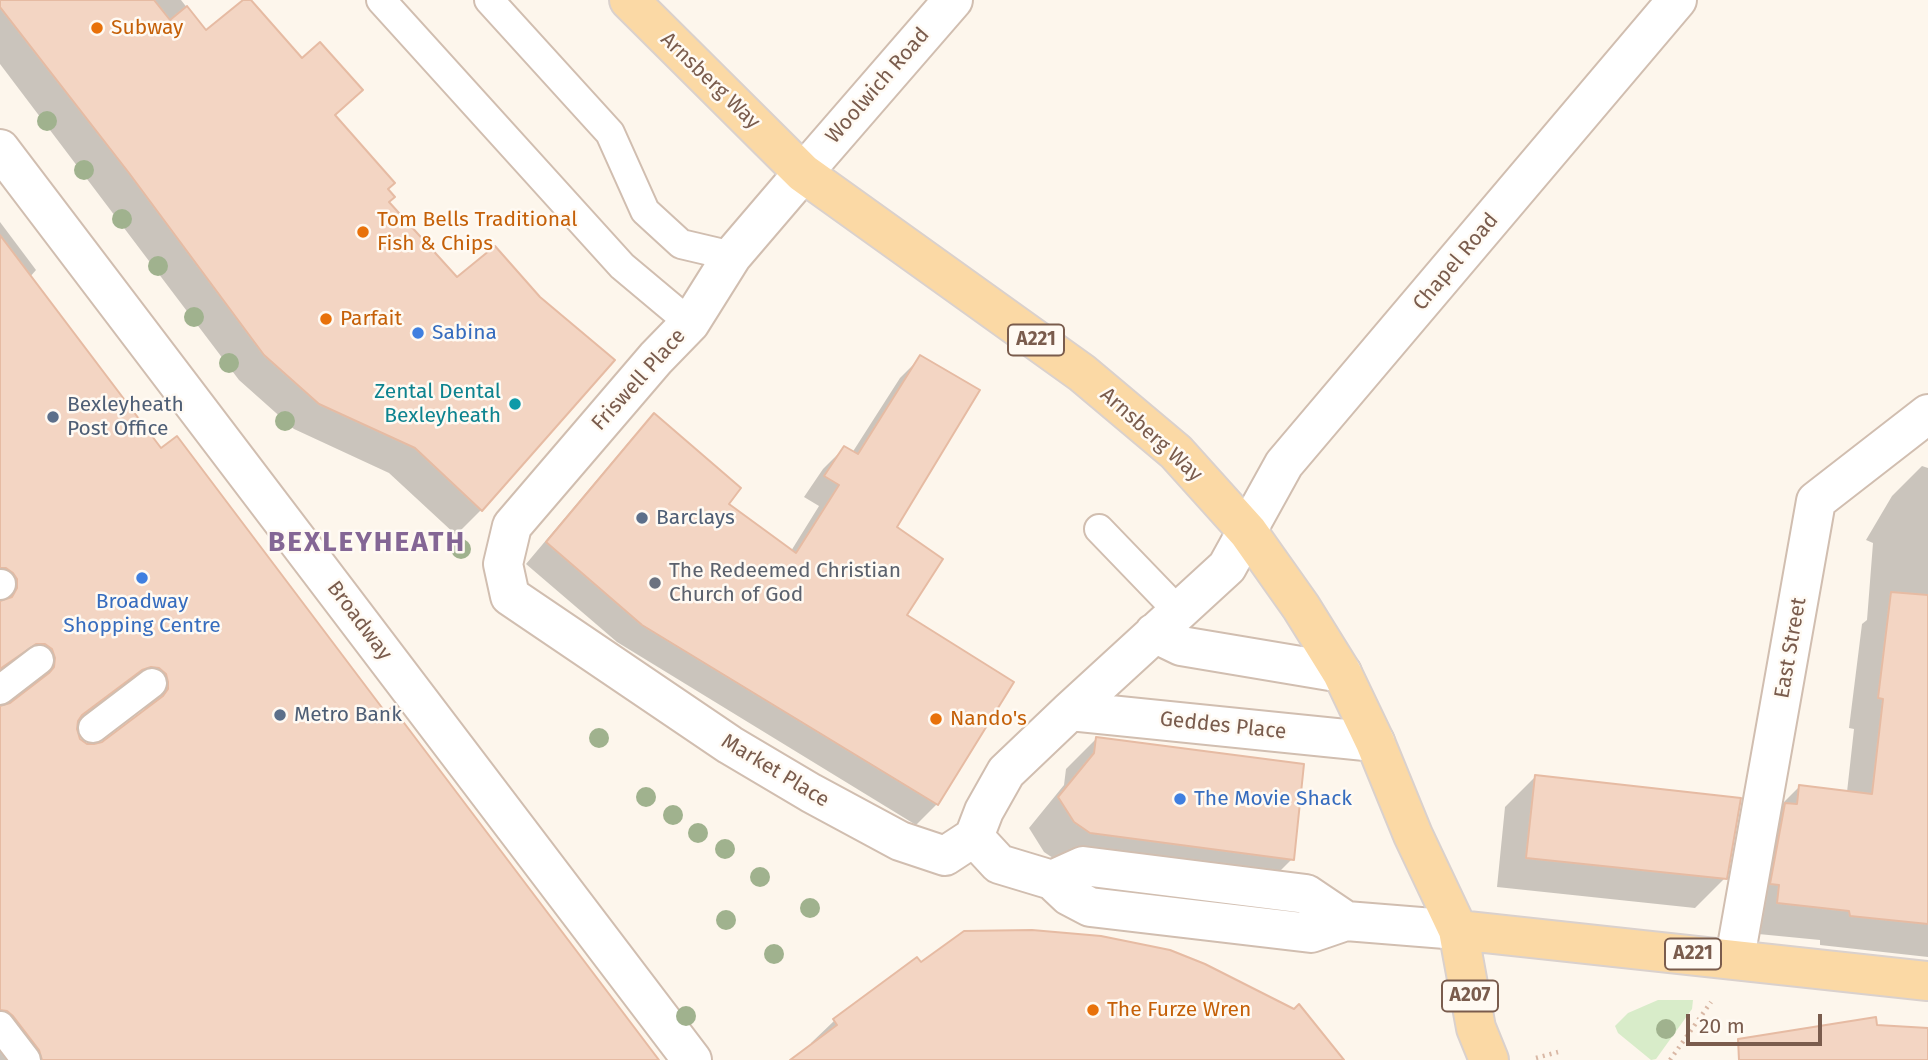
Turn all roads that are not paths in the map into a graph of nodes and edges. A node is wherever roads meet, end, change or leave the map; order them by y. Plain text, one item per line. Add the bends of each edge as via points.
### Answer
1 (381, 0) edge
2 (489, 0) edge
3 (629, 0) edge
4 (953, 0) edge
5 (1677, 0) edge
6 (0, 149) edge
7 (803, 173) junction
8 (732, 256) junction
9 (690, 323) junction
10 (1928, 414) edge
11 (1099, 529) dead end
12 (1248, 532) junction
13 (510, 596) joint
14 (1166, 623) junction
15 (39, 660) dead end
16 (1342, 673) junction
17 (152, 683) dead end
18 (0, 690) edge
19 (1070, 711) junction
20 (93, 728) dead end
21 (1375, 742) junction
22 (974, 837) junction
23 (1458, 930) junction
24 (1738, 946) junction
25 (1928, 981) edge
26 (0, 1026) edge
27 (26, 1060) edge
28 (692, 1060) edge
29 (1489, 1060) edge

1 - 9 lane via 622,266
2 - 8 lane via 610,133 645,211 681,244
3 - 7 main road, Arnsberg Way / A221
4 - 7 street, Woolwich Road
5 - 12 street, Chapel Road via 1284,464
6 - 28 street, Broadway
7 - 8 street, Friswell Place
7 - 12 main road, Arnsberg Way / A221 via 1082,373 1176,452
8 - 9 street, Friswell Place
9 - 13 street, Friswell Place via 512,526 503,564
10 - 24 street, East Street via 1816,501
11 - 14 lane
12 - 14 street via 1227,567
12 - 16 main road, Arnsberg Way / A221
13 - 22 street, Market Place via 730,745 900,841 945,856
14 - 16 street via 1181,646
14 - 19 street
15 - 18 lane
16 - 21 main road, Arnsberg Way / A221
17 - 20 lane
19 - 21 street, Geddes Place
19 - 22 street via 1006,772
21 - 23 main road, Arnsberg Way / A221
22 - 23 street via 999,863 1052,880 1090,907 1311,933 1346,921
23 - 24 main road, A221
23 - 29 main road, Arnsberg Way / A207 via 1476,1028
24 - 25 main road, A221
26 - 27 lane

